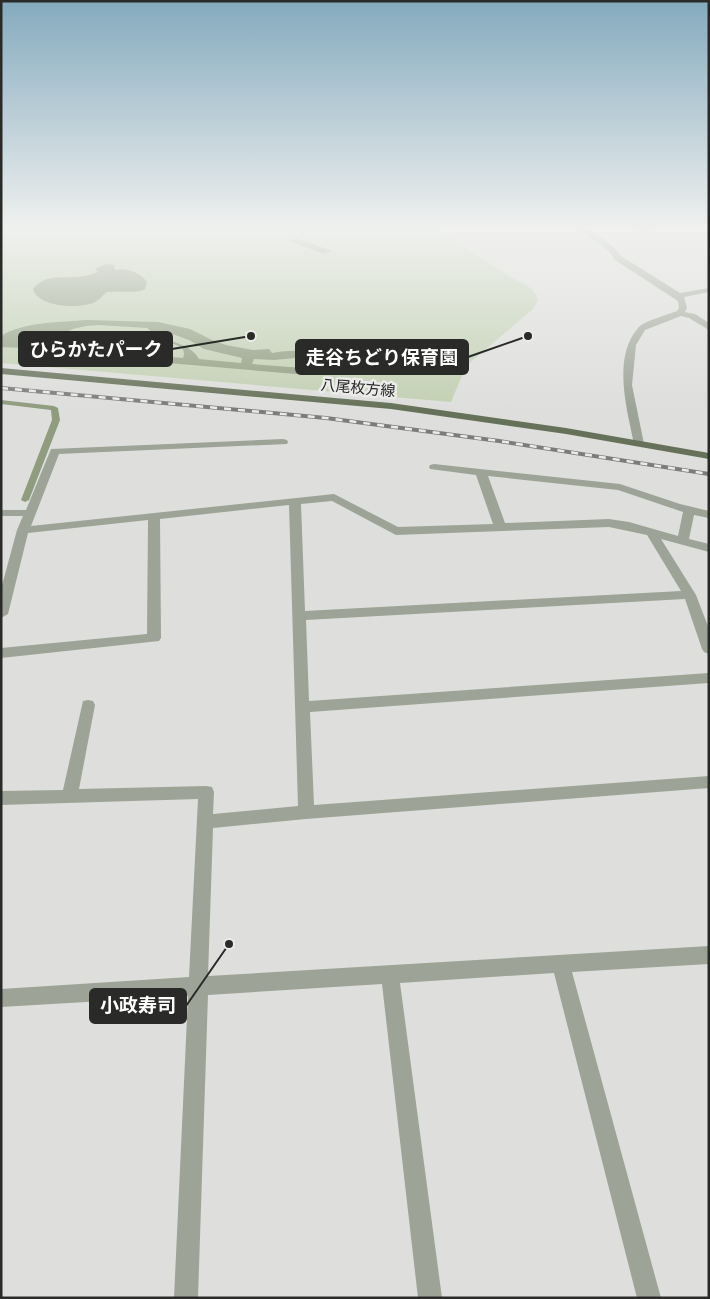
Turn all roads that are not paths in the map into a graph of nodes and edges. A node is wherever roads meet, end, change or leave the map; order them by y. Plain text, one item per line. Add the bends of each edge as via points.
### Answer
1 (665, 288) edge
2 (709, 290) edge
3 (678, 296) junction
4 (680, 313) junction
5 (709, 327) edge
6 (1, 371) edge
7 (284, 442) dead end
8 (639, 444) junction
9 (709, 456) edge
10 (434, 467) dead end
11 (481, 472) junction
12 (295, 500) junction
13 (689, 510) junction
14 (1, 513) edge
15 (30, 513) junction
16 (709, 515) edge
17 (154, 516) junction
18 (500, 527) junction
19 (23, 530) junction
20 (651, 532) junction
21 (683, 541) junction
22 (709, 548) edge
23 (690, 595) junction
24 (1, 614) edge
25 (299, 616) junction
26 (709, 649) edge
27 (1, 653) edge
28 (709, 678) edge
29 (88, 705) dead end
30 (302, 707) junction
31 (709, 782) edge
32 (70, 796) junction
33 (1, 798) edge
34 (306, 812) junction
35 (204, 822) junction
36 (709, 955) edge
37 (561, 964) junction
38 (390, 975) junction
39 (198, 986) junction
40 (1, 998) edge
41 (186, 1298) edge
42 (430, 1298) edge
43 (649, 1298) edge

1 - 3 street
2 - 3 street
3 - 4 street via 683,308
4 - 5 street via 692,316
4 - 8 street via 642,328 632,345 628,385
6 - 8 main road, 八尾枚方線 via 391,406
7 - 15 street via 55,451
8 - 9 main road, 八尾枚方線
10 - 11 street
11 - 13 street via 620,487
11 - 18 street
12 - 17 street
12 - 18 street via 334,497 396,532
12 - 25 street
13 - 16 street
13 - 21 street
14 - 15 street
15 - 19 street
17 - 19 street
17 - 27 street via 154,638
18 - 20 street via 609,523
19 - 24 street
20 - 21 street
20 - 23 street
21 - 22 street
23 - 25 street
23 - 26 street
25 - 30 street
28 - 30 street
29 - 32 street
30 - 34 street
31 - 34 street
32 - 33 street
32 - 35 street via 206,792
34 - 35 street
35 - 39 street
36 - 37 street
37 - 38 street
37 - 43 street
38 - 39 street
38 - 42 street
39 - 40 street
39 - 41 street

